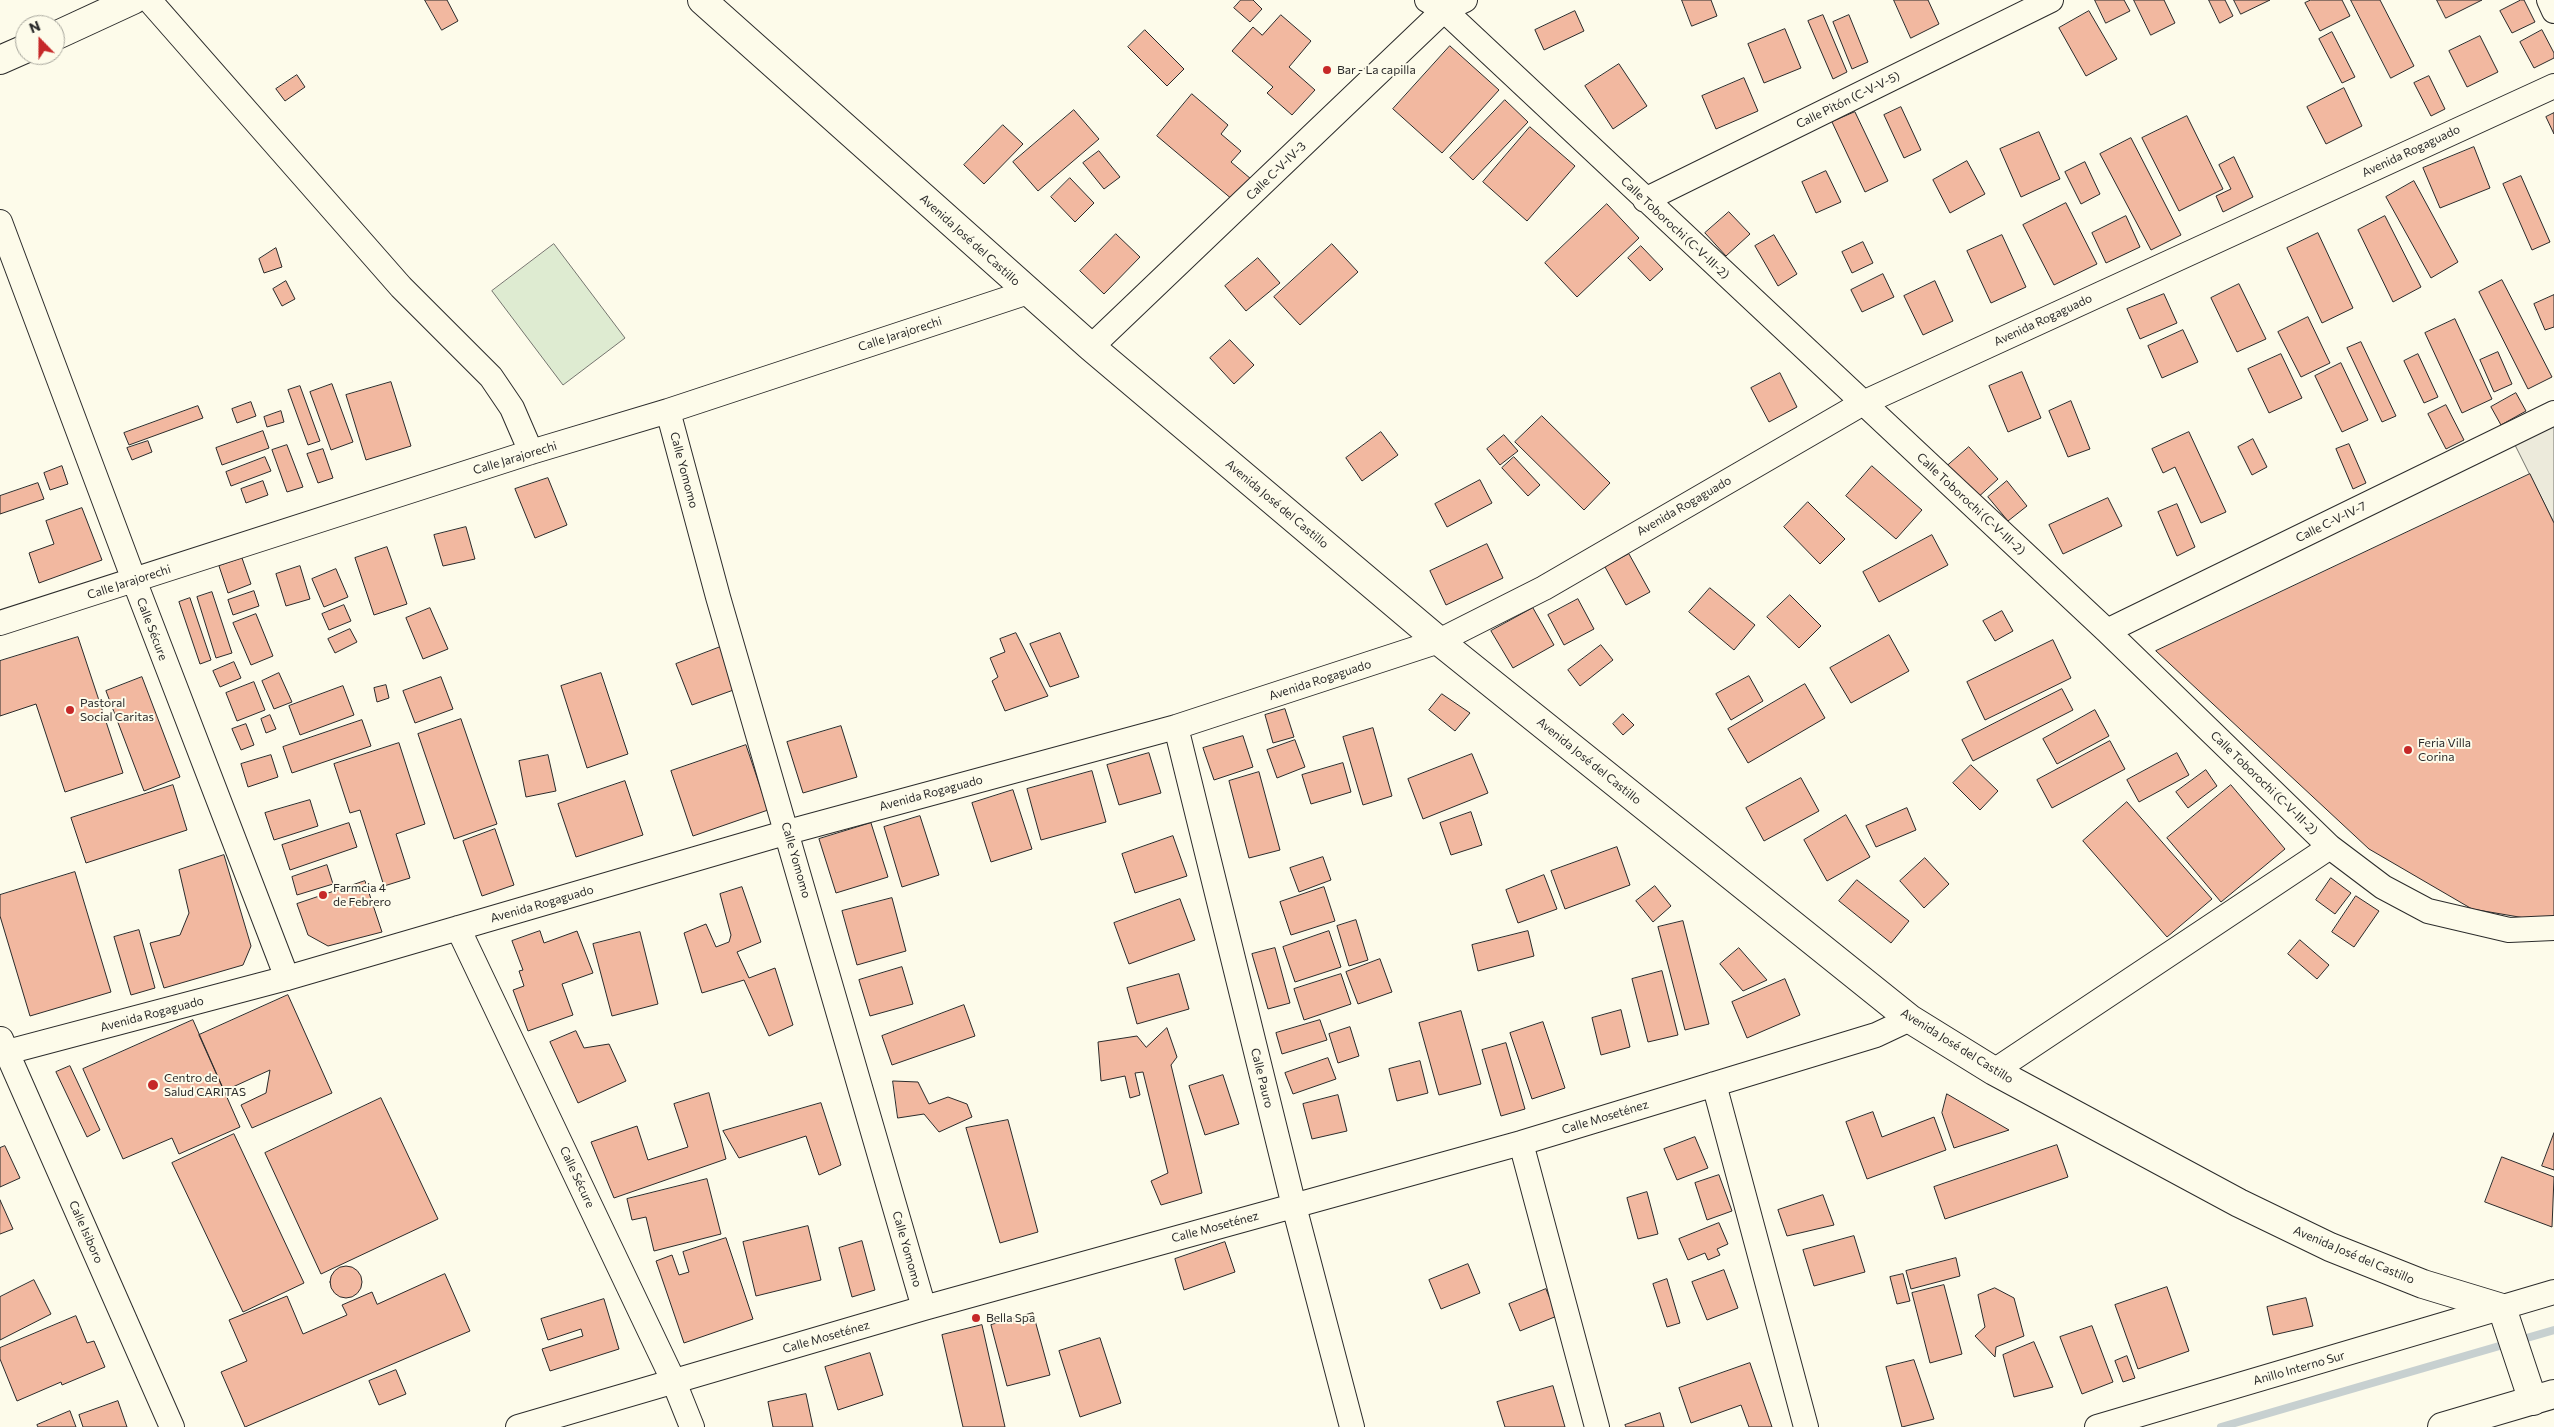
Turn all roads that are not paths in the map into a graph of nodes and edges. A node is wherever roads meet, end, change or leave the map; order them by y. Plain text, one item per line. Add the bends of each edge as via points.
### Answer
1 (133, 0) edge
2 (149, 0) edge
3 (702, 0) edge
4 (2051, 0) edge
5 (2549, 0) edge
6 (1445, 3) edge
7 (2554, 11) edge
8 (65, 31) edge
9 (15, 53) edge
10 (0, 60) edge
11 (2554, 86) edge
12 (1645, 200) junction
13 (0, 222) edge
14 (1028, 292) junction
15 (1091, 348) junction
16 (1863, 403) junction
17 (668, 411) junction
18 (2554, 413) edge
19 (531, 452) junction
20 (134, 580) junction
21 (0, 623) edge
22 (2108, 631) junction
23 (1439, 641) junction
24 (1176, 727) junction
25 (788, 832) junction
26 (2330, 847) junction
27 (458, 928) junction
28 (2554, 928) edge
29 (287, 978) junction
30 (1910, 1019) junction
31 (2, 1048) edge
32 (1994, 1072) junction
33 (1714, 1084) junction
34 (1521, 1143) junction
35 (1294, 1206) junction
36 (2554, 1292) edge
37 (924, 1308) junction
38 (2502, 1308) junction
39 (674, 1382) junction
40 (2543, 1397) edge
41 (172, 1427) edge
42 (518, 1427) edge
43 (692, 1427) edge
44 (1352, 1427) edge
45 (1598, 1427) edge
46 (1806, 1427) edge
47 (2097, 1427) edge
48 (2442, 1427) edge

1 - 8 main road
2 - 19 street via 401,287 491,377 512,408
3 - 14 main road, Avenida José del Castillo
4 - 12 street, Calle Pitón (C-V-V-5)
5 - 7 street
6 - 12 street, Calle Toborochi (C-V-III-2)
6 - 15 street, Calle C-V-IV-3
9 - 10 main road
11 - 16 street, Avenida Rogaguado
12 - 16 street, Calle Toborochi (C-V-III-2)
13 - 20 street, Calle Sécure
14 - 15 main road, Avenida José del Castillo
14 - 17 street, Calle Jarajorechi
15 - 23 main road, Avenida José del Castillo
16 - 22 street, Calle Toborochi (C-V-III-2)
16 - 23 street, Avenida Rogaguado via 1544,588
17 - 19 street, Calle Jarajorechi
17 - 25 street, Calle Yomomo via 718,597
18 - 22 street, Calle C-V-IV-7
19 - 20 street, Calle Jarajorechi
20 - 21 street, Calle Jarajorechi
20 - 29 street, Calle Sécure
22 - 26 street, Calle Toborochi (C-V-III-2)
23 - 24 street, Avenida Rogaguado
23 - 30 main road, Avenida José del Castillo
24 - 25 street, Avenida Rogaguado
24 - 35 street, Calle Pauro
25 - 27 street, Avenida Rogaguado
25 - 37 street, Calle Yomomo
26 - 28 street, Calle Toborochi (C-V-III-2) via 2384,887 2428,911 2509,930
26 - 32 street
27 - 29 street, Avenida Rogaguado
27 - 39 street, Calle Sécure
29 - 31 street, Avenida Rogaguado
30 - 32 main road, Avenida José del Castillo
30 - 33 street, Calle Moseténez via 1876,1035
31 - 41 street, Calle Isiboro
32 - 38 main road, Avenida José del Castillo via 2330,1248 2423,1284
33 - 34 street, Calle Moseténez
33 - 46 street
34 - 35 street, Calle Moseténez
34 - 45 street
35 - 37 street, Calle Moseténez
35 - 44 street, Calle Pauro
36 - 38 street, Anillo Interno Sur
37 - 39 street, Calle Moseténez
38 - 40 main road via 2519,1358
38 - 47 street, Anillo Interno Sur
39 - 42 street, Calle Moseténez
39 - 43 street, Calle Sécure
40 - 48 main road

